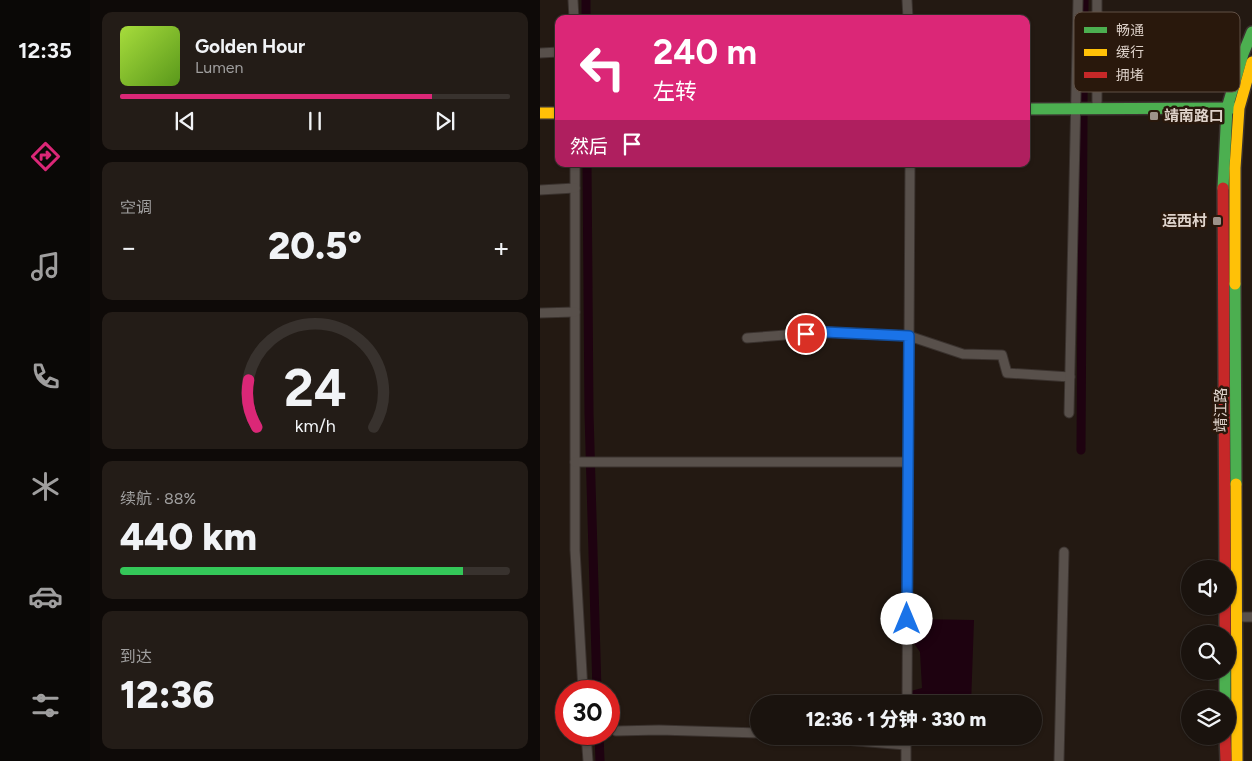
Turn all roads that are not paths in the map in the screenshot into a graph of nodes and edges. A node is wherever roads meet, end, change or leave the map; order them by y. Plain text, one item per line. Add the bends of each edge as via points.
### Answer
1 (573, 0) edge
2 (907, 0) edge
3 (574, 15) edge
4 (908, 15) edge
5 (1252, 32) edge
6 (555, 52) edge
7 (540, 53) edge
8 (1252, 62) edge
9 (1240, 70) edge
10 (1240, 91) edge
11 (1075, 92) edge
12 (1096, 92) edge
13 (1236, 92) edge
14 (1240, 92) edge
15 (1233, 108) junction
16 (1030, 109) edge
17 (1074, 109) junction
18 (1096, 109) junction
19 (540, 113) edge
20 (555, 113) edge
21 (575, 167) edge
22 (910, 167) edge
23 (575, 188) junction
24 (540, 190) edge
25 (575, 312) junction
26 (540, 314) edge
27 (909, 336) junction
28 (747, 338) dead end
29 (1070, 377) junction
30 (1069, 413) dead end
31 (575, 462) junction
32 (908, 462) junction
33 (1064, 552) dead end
34 (1225, 560) edge
35 (1236, 617) junction
36 (1252, 617) edge
37 (582, 680) edge
38 (907, 695) edge
39 (620, 731) edge
40 (750, 733) edge
41 (587, 745) edge
42 (906, 745) edge
43 (1226, 745) edge
44 (588, 761) edge
45 (906, 761) edge
46 (1059, 761) edge
47 (1226, 761) edge
48 (1237, 761) edge

1 - 3 street
2 - 4 street
5 - 9 main road, 靖江路
6 - 7 street
8 - 10 main road, 靖江路
11 - 17 street
12 - 18 street
13 - 15 main road, 靖江路
14 - 15 main road, 靖江路
15 - 18 main road
15 - 34 main road, 靖江路 via 1223,169
15 - 35 main road, 靖江路
16 - 17 main road
17 - 18 main road
17 - 29 street
19 - 20 main road
21 - 23 street
22 - 27 street
23 - 24 street
23 - 25 street
25 - 26 street
25 - 31 street
27 - 28 street via 825,332
27 - 29 street via 963,354 1002,356 1007,373
27 - 32 street
29 - 30 street
31 - 32 street
31 - 37 street via 575,550
32 - 38 street
33 - 46 street
35 - 36 street
35 - 48 main road, 靖江路
39 - 40 street
41 - 44 street
42 - 45 street
43 - 47 main road

